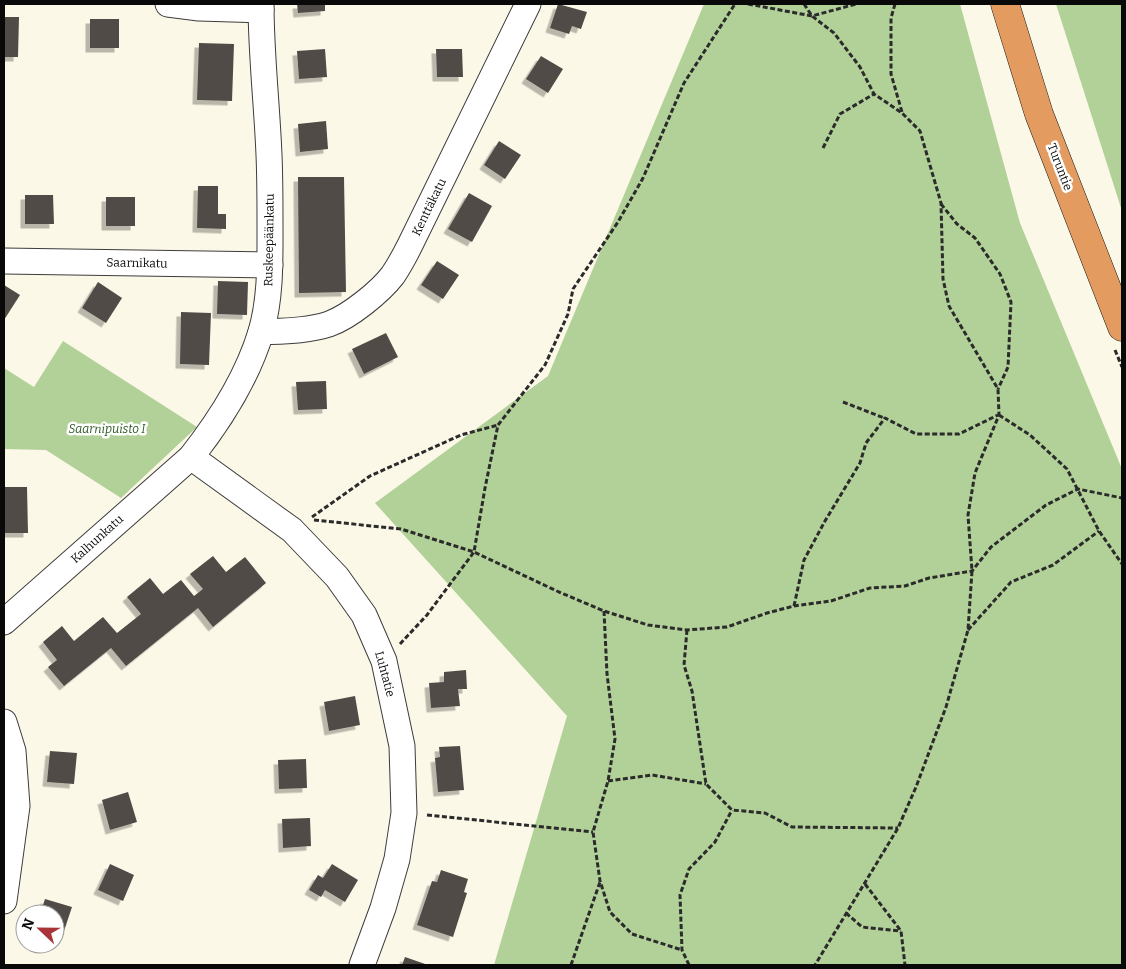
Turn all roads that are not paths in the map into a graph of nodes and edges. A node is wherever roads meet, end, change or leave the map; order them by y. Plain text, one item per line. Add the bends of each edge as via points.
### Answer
1 (168, 4) edge
2 (528, 4) edge
3 (1005, 4) edge
4 (261, 7) edge
5 (4, 261) edge
6 (270, 264) junction
7 (1122, 327) edge
8 (261, 332) junction
9 (191, 457) junction
10 (4, 622) edge
11 (4, 722) edge
12 (4, 901) edge
13 (362, 965) edge

1 - 4 street via 199,8
2 - 8 street, Kenttäkatu via 392,276 349,313 330,323 288,331
3 - 7 highway, Turuntie via 1039,114
4 - 6 street, Ruskeepäänkatu via 269,156
5 - 6 street, Saarnikatu
6 - 8 street, Ruskeepäänkatu via 268,302
8 - 9 street, Ruskeepäänkatu via 235,394
9 - 10 street, Kalhunkatu
9 - 13 street, Luhtatie via 292,530 337,577 364,615 384,660 402,746 404,813 385,900
11 - 12 street via 13,751 17,806

